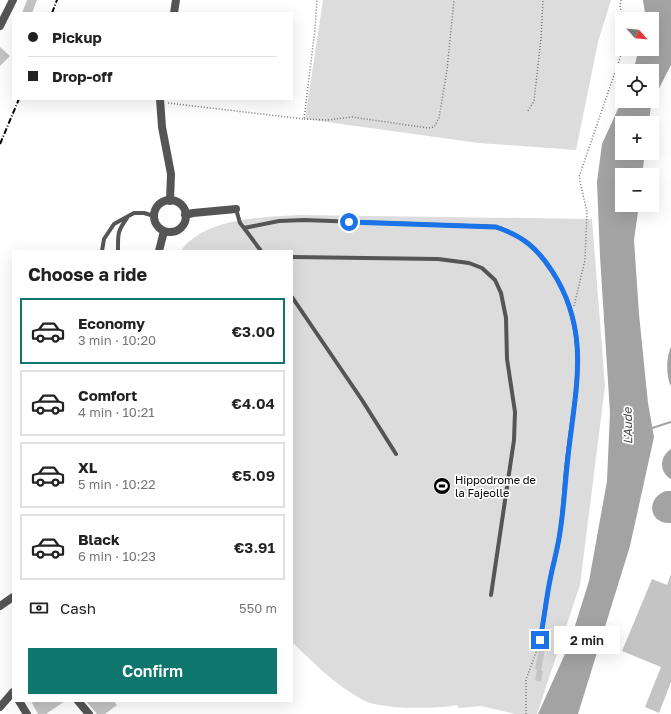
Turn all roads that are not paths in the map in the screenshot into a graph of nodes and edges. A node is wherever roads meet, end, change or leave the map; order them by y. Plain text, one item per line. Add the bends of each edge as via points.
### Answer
1 (13, 0) edge
2 (176, 0) edge
3 (174, 12) edge
4 (0, 26) edge
5 (160, 100) edge
6 (170, 201) junction
7 (236, 209) joint
8 (185, 215) junction
9 (154, 216) junction
10 (126, 218) junction
11 (244, 228) junction
12 (164, 232) junction
13 (102, 250) edge
14 (118, 250) edge
15 (159, 250) edge
16 (260, 250) edge
17 (293, 257) edge
18 (293, 298) edge
19 (396, 454) dead end
20 (491, 595) dead end
21 (12, 598) edge
22 (0, 606) edge
23 (540, 640) road end
24 (12, 693) edge
25 (19, 702) edge
26 (79, 702) edge
27 (0, 707) edge
28 (27, 714) edge
29 (89, 714) edge

1 - 4 street
2 - 3 street
5 - 6 street via 171,174
6 - 8 street via 181,205
6 - 9 street via 160,203
7 - 8 street
7 - 11 lane
8 - 12 street via 180,229
9 - 10 lane via 134,213
9 - 12 street via 155,222
10 - 13 lane via 114,224 104,238
10 - 14 lane via 117,235
11 - 16 lane
11 - 23 lane via 279,221 304,220 496,227 522,238 540,254 557,280 572,314 577,336 578,362 560,532
12 - 15 street
17 - 20 lane via 438,259 469,263 482,268 495,280 502,293 506,318 507,359 515,426
18 - 19 lane
21 - 22 street
24 - 27 street
25 - 28 street
26 - 29 street

